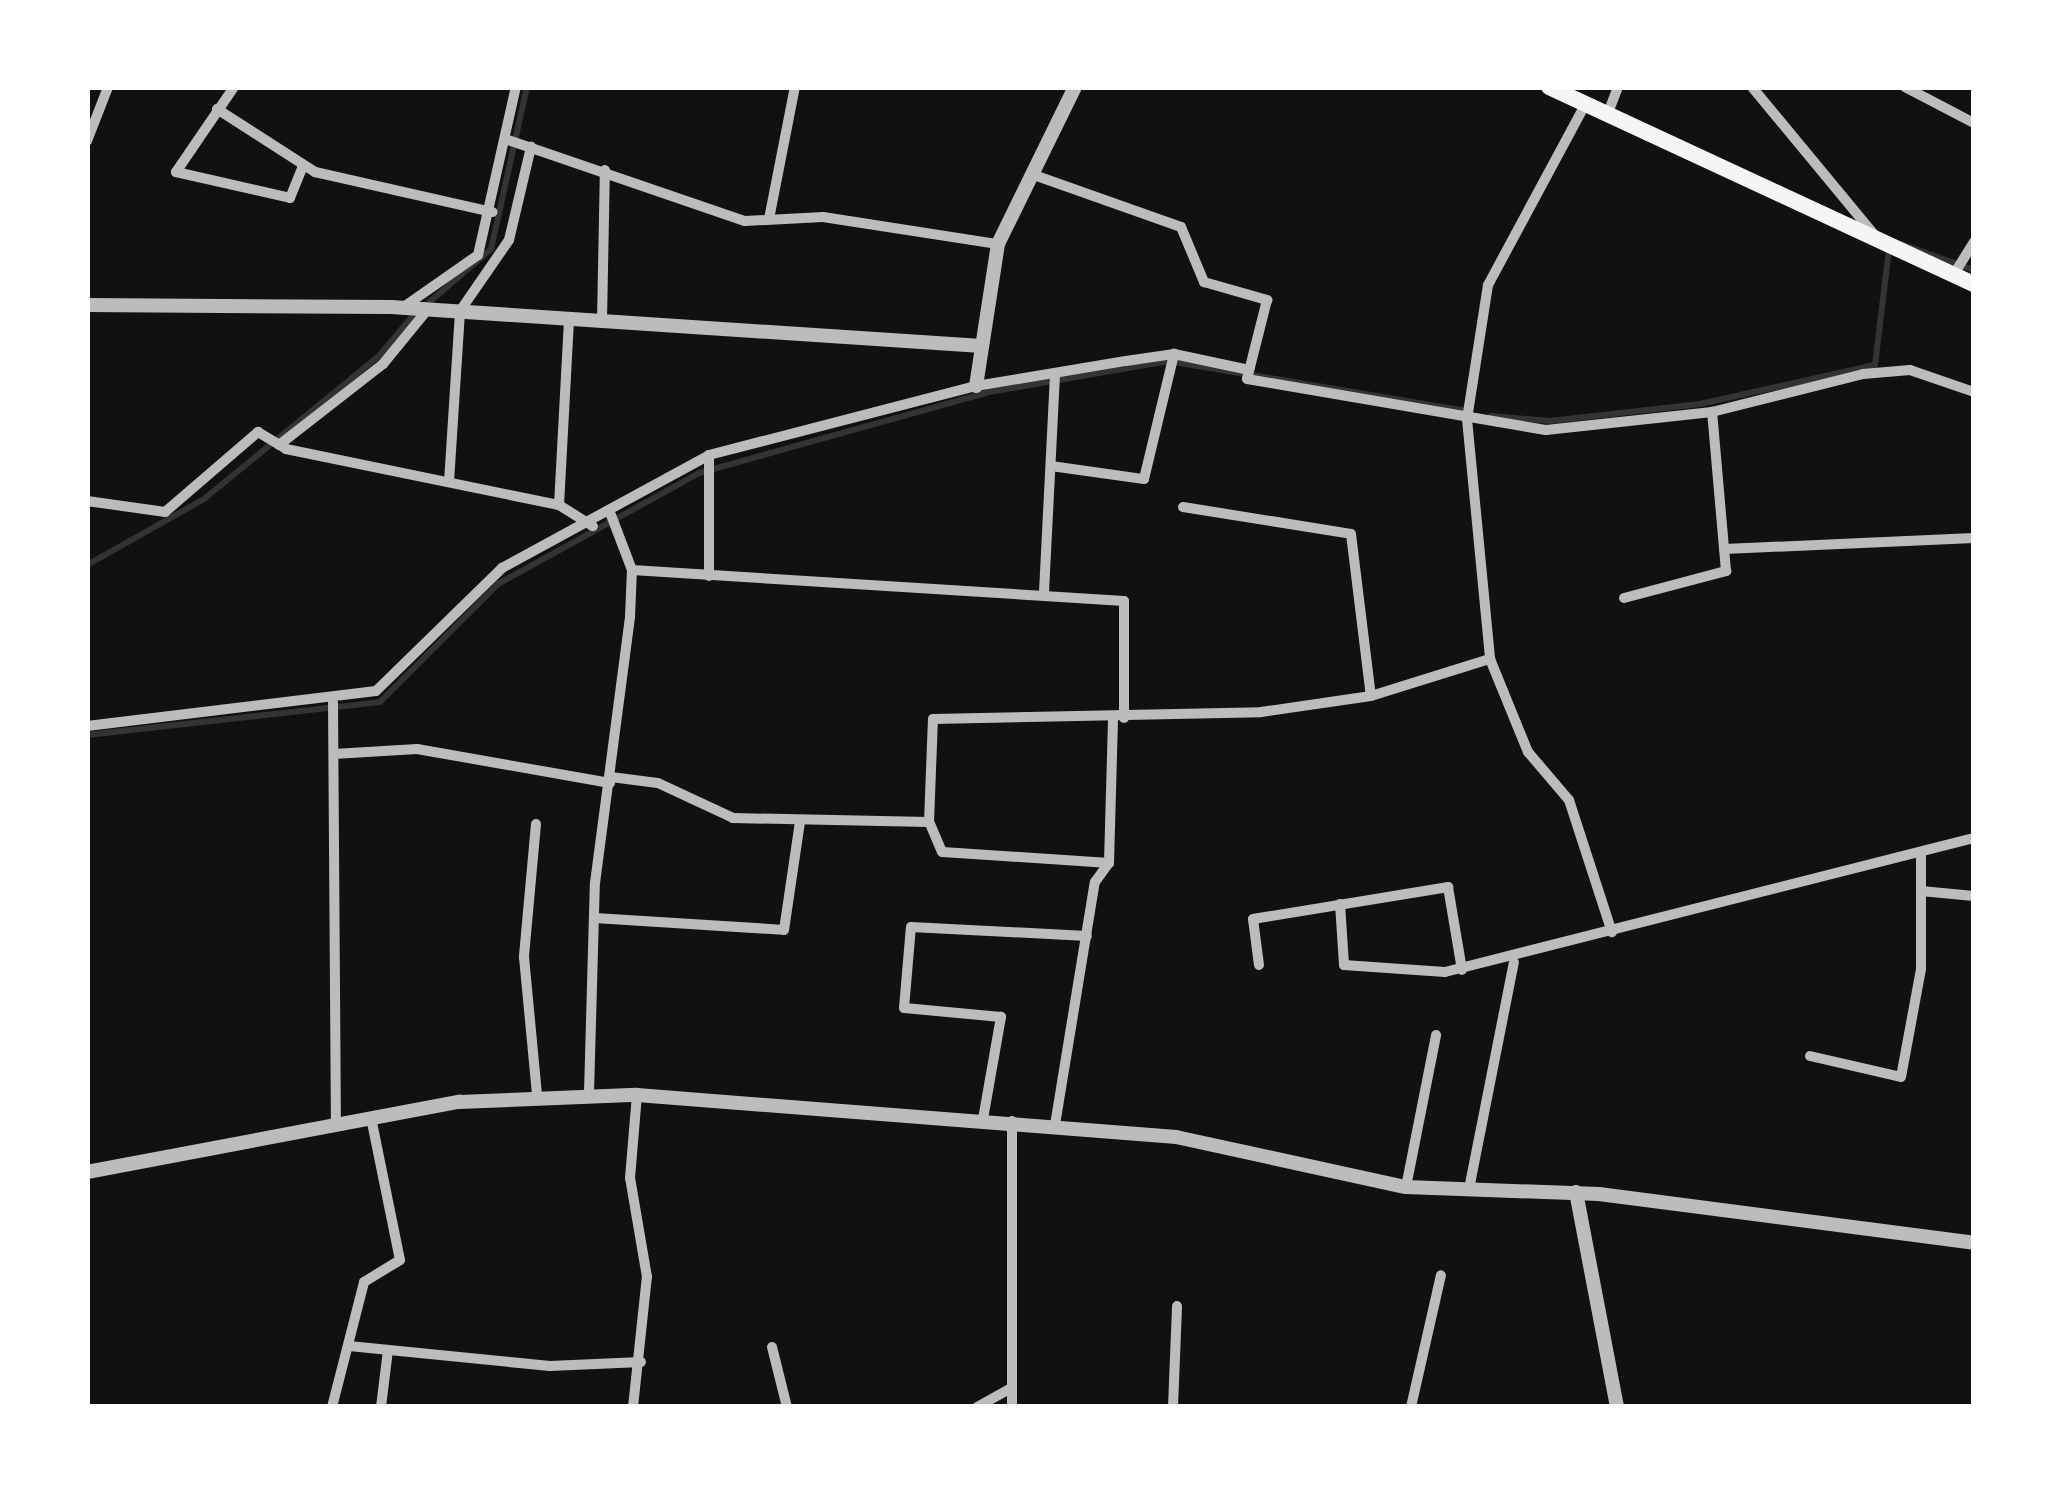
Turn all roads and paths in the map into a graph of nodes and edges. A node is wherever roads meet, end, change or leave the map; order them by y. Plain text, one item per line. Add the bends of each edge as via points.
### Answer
1 (108, 87) edge
2 (234, 87) edge
3 (516, 87) edge
4 (795, 87) edge
5 (1076, 87) edge
6 (1549, 87) edge
7 (1618, 87) edge
8 (1752, 87) edge
9 (1904, 87) edge
10 (1586, 104) junction
11 (217, 109) junction
12 (1608, 113) junction
13 (1974, 123) edge
14 (509, 140) junction
15 (87, 141) edge
16 (531, 147) junction
17 (303, 165) junction
18 (605, 170) junction
19 (1034, 175) junction
20 (493, 212) junction
21 (769, 219) junction
22 (1879, 239) junction
23 (998, 244) junction
24 (1971, 247) edge
25 (1954, 273) junction
26 (1974, 284) edge
27 (87, 304) edge
28 (403, 308) junction
29 (427, 309) junction
30 (460, 311) junction
31 (569, 319) junction
32 (602, 321) junction
33 (982, 346) junction
34 (1174, 354) junction
35 (1249, 370) junction
36 (1055, 374) junction
37 (976, 386) junction
38 (1974, 392) edge
39 (1712, 412) junction
40 (1467, 419) junction
41 (279, 444) junction
42 (709, 455) junction
43 (1051, 466) junction
44 (449, 482) junction
45 (87, 501) edge
46 (559, 505) junction
47 (1183, 507) dead end
48 (611, 515) junction
49 (593, 526) junction
50 (1974, 538) edge
51 (1724, 549) junction
52 (632, 570) junction
53 (709, 576) junction
54 (1044, 592) junction
55 (1624, 598) dead end
56 (1490, 659) junction
57 (1371, 696) junction
58 (333, 703) junction
59 (1119, 719) junction
60 (87, 726) edge
61 (334, 754) junction
62 (611, 780) junction
63 (800, 822) junction
64 (928, 822) junction
65 (536, 824) dead end
66 (1974, 838) edge
67 (1921, 856) junction
68 (1108, 863) junction
69 (1921, 891) junction
70 (1974, 896) edge
71 (1340, 904) junction
72 (595, 918) junction
73 (1612, 932) junction
74 (1087, 936) junction
75 (1514, 962) junction
76 (1259, 965) dead end
77 (1462, 970) junction
78 (1436, 1035) dead end
79 (1810, 1056) dead end
80 (589, 1093) junction
81 (537, 1094) junction
82 (637, 1095) junction
83 (371, 1118) junction
84 (983, 1119) junction
85 (1012, 1121) junction
86 (336, 1123) junction
87 (1055, 1124) junction
88 (87, 1172) edge
89 (1406, 1187) junction
90 (1469, 1189) junction
91 (1576, 1192) junction
92 (1974, 1243) edge
93 (1441, 1275) dead end
94 (1177, 1306) dead end
95 (349, 1346) junction
96 (772, 1347) dead end
97 (388, 1350) junction
98 (640, 1362) junction
99 (1011, 1388) junction
100 (332, 1407) edge
101 (381, 1407) edge
102 (633, 1407) edge
103 (787, 1407) edge
104 (977, 1407) edge
105 (1012, 1407) edge
106 (1173, 1407) edge
107 (1412, 1407) edge
108 (1617, 1407) edge

1 - 15 street
2 - 11 street
3 - 14 street
4 - 21 street
5 - 19 street
6 - 10 main road
7 - 12 street
8 - 22 street
9 - 13 street
10 - 12 main road
10 - 40 street via 1488,285 1466,369
11 - 17 street
11 - 17 street via 176,172 290,198
12 - 22 main road
14 - 16 street
14 - 20 street
16 - 18 street
16 - 30 street via 509,240
17 - 20 street via 351,186
18 - 21 street via 718,214
18 - 32 street
19 - 23 street
19 - 35 street via 1181,227 1204,282 1267,300
20 - 28 street via 478,255
21 - 23 street
22 - 25 main road
23 - 33 street
24 - 25 street
25 - 26 main road
27 - 28 street
28 - 29 street
29 - 30 street
29 - 41 street via 383,364
30 - 31 street
30 - 44 street
31 - 32 street
31 - 46 street
32 - 33 street
33 - 37 street
34 - 35 street
34 - 36 street
34 - 43 street via 1144,479
35 - 40 street via 1246,379
36 - 37 street
36 - 43 street
37 - 42 street
38 - 39 street via 1910,370 1784,387
39 - 40 street via 1546,430
39 - 51 street
40 - 56 street
41 - 44 street
41 - 45 street via 257,432 165,512
42 - 48 street
42 - 53 street
43 - 54 street
44 - 46 street
46 - 49 street
47 - 57 street via 1351,534
48 - 49 street
48 - 52 street
49 - 58 street via 502,568 405,672
50 - 51 street
51 - 55 street via 1726,572
52 - 53 street
52 - 62 street
53 - 54 street
54 - 59 street via 1124,601
56 - 57 street
56 - 73 street via 1528,752 1568,800
57 - 59 street
58 - 60 street
58 - 61 street
59 - 64 street via 933,719
59 - 68 street
61 - 62 street via 417,749
61 - 86 street
62 - 63 street via 658,783 733,818
62 - 72 street
63 - 64 street
63 - 72 street via 784,931
64 - 68 street via 942,853
65 - 81 street via 524,957
66 - 67 street
67 - 69 street
67 - 73 street
68 - 74 street
69 - 70 street
69 - 79 street via 1901,1076
71 - 76 street via 1253,919
71 - 77 street via 1344,965
71 - 77 street via 1448,886
72 - 80 street
73 - 75 street
74 - 84 street via 910,927 904,1008 1001,1017
74 - 87 street
75 - 77 street
75 - 90 street
78 - 89 street
80 - 81 street
80 - 82 street
81 - 83 street
82 - 84 street
82 - 98 street
83 - 86 street
83 - 95 street via 400,1260 364,1282
84 - 85 street
85 - 87 street
85 - 99 street
86 - 88 street
87 - 89 street via 1176,1137
89 - 90 street
90 - 91 street
91 - 92 street
91 - 108 street
93 - 107 street
94 - 106 street
95 - 97 street
95 - 100 street
96 - 103 street
97 - 98 street via 550,1366
97 - 101 street
98 - 102 street
99 - 104 street
99 - 105 street

